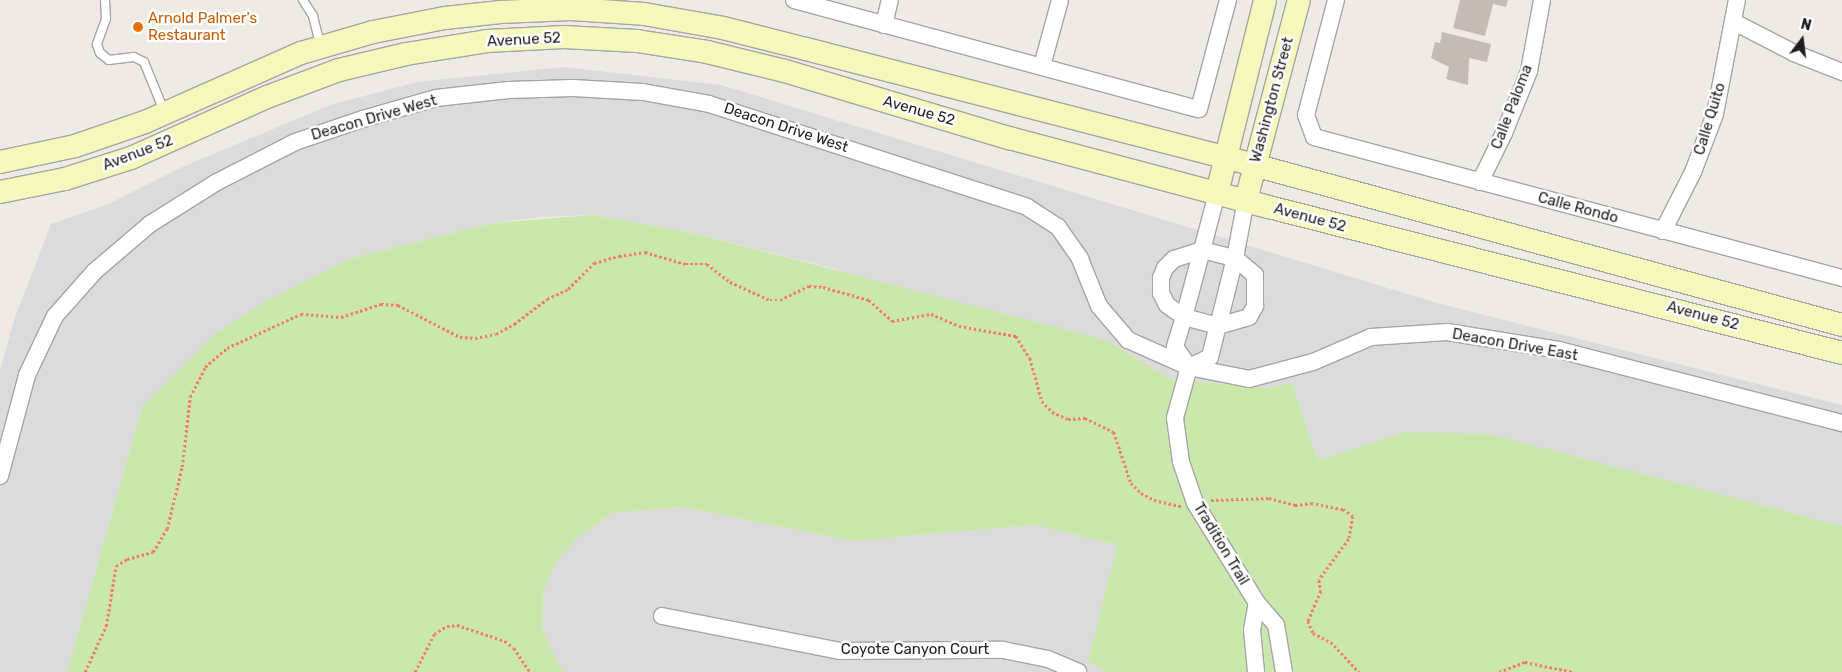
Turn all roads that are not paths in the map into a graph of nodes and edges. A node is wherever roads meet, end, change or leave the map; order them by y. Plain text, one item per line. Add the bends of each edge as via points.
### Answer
1 (104, 0) edge
2 (303, 0) edge
3 (794, 0) edge
4 (890, 0) edge
5 (1060, 0) edge
6 (1228, 0) edge
7 (1265, 0) edge
8 (1299, 0) edge
9 (1336, 0) edge
10 (1542, 0) edge
11 (1737, 0) edge
12 (1734, 22) junction
13 (884, 24) junction
14 (320, 48) junction
15 (1042, 66) junction
16 (1842, 72) edge
17 (165, 113) junction
18 (1227, 160) junction
19 (0, 162) edge
20 (1254, 165) junction
21 (1480, 182) junction
22 (0, 192) edge
23 (1217, 193) junction
24 (1246, 200) junction
25 (1663, 230) junction
26 (1202, 250) junction
27 (1235, 258) junction
28 (1842, 278) edge
29 (1184, 317) junction
30 (1842, 325) edge
31 (1218, 326) junction
32 (1842, 353) edge
33 (1189, 367) junction
34 (1842, 424) edge
35 (0, 476) edge
36 (1257, 603) junction
37 (662, 616) dead end
38 (1078, 672) edge
39 (1256, 672) edge
40 (1284, 672) edge

1 - 17 lane via 106,18 96,44 100,53 109,60 134,57 144,62
2 - 14 lane via 313,16
3 - 13 street
4 - 13 street
5 - 15 street
6 - 15 street via 1200,109
7 - 18 main road, Washington Street
8 - 20 main road, Washington Street
9 - 21 street, Calle Rondo via 1306,115 1314,137
10 - 21 street, Calle Paloma via 1529,71
11 - 12 street, Calle Quito
12 - 16 street via 1794,53
12 - 25 street, Calle Quito via 1715,114 1694,172
13 - 15 street
14 - 17 main road, Avenue 52
14 - 18 main road, Avenue 52 via 445,18 571,9 644,14 732,30
17 - 19 main road, Avenue 52 via 75,146
18 - 20 main road, Avenue 52
18 - 23 main road, Washington Street
20 - 24 main road, Washington Street
20 - 30 main road, Avenue 52
21 - 25 street, Calle Rondo
22 - 23 main road, Avenue 52 via 65,179 131,158 267,97 339,70 406,54 487,41 564,38 637,41 707,52
23 - 24 main road, Avenue 52
23 - 26 street
24 - 27 street
24 - 32 main road, Avenue 52
25 - 28 street, Calle Rondo
26 - 27 street
26 - 29 street
26 - 29 street via 1174,259 1161,278 1161,293 1167,305
27 - 31 street
27 - 31 street via 1255,275 1255,306 1249,317
29 - 31 street
29 - 33 street via 1176,347
31 - 33 street via 1210,357
33 - 34 street, Deacon Drive East via 1249,379 1313,362 1371,338 1447,332 1559,350
33 - 35 street, Deacon Drive West via 1128,340 1098,306 1080,259 1058,227 1027,207 709,104 643,92 573,88 509,90 436,98 295,142 217,182 150,224 95,271 55,316 27,375
33 - 36 street, Tradition Trail via 1175,418 1181,462 1195,503
36 - 39 street via 1252,630
36 - 40 street, Tradition Trail via 1276,625
37 - 38 street, Coyote Canyon Court via 840,651 1003,650 1048,659

